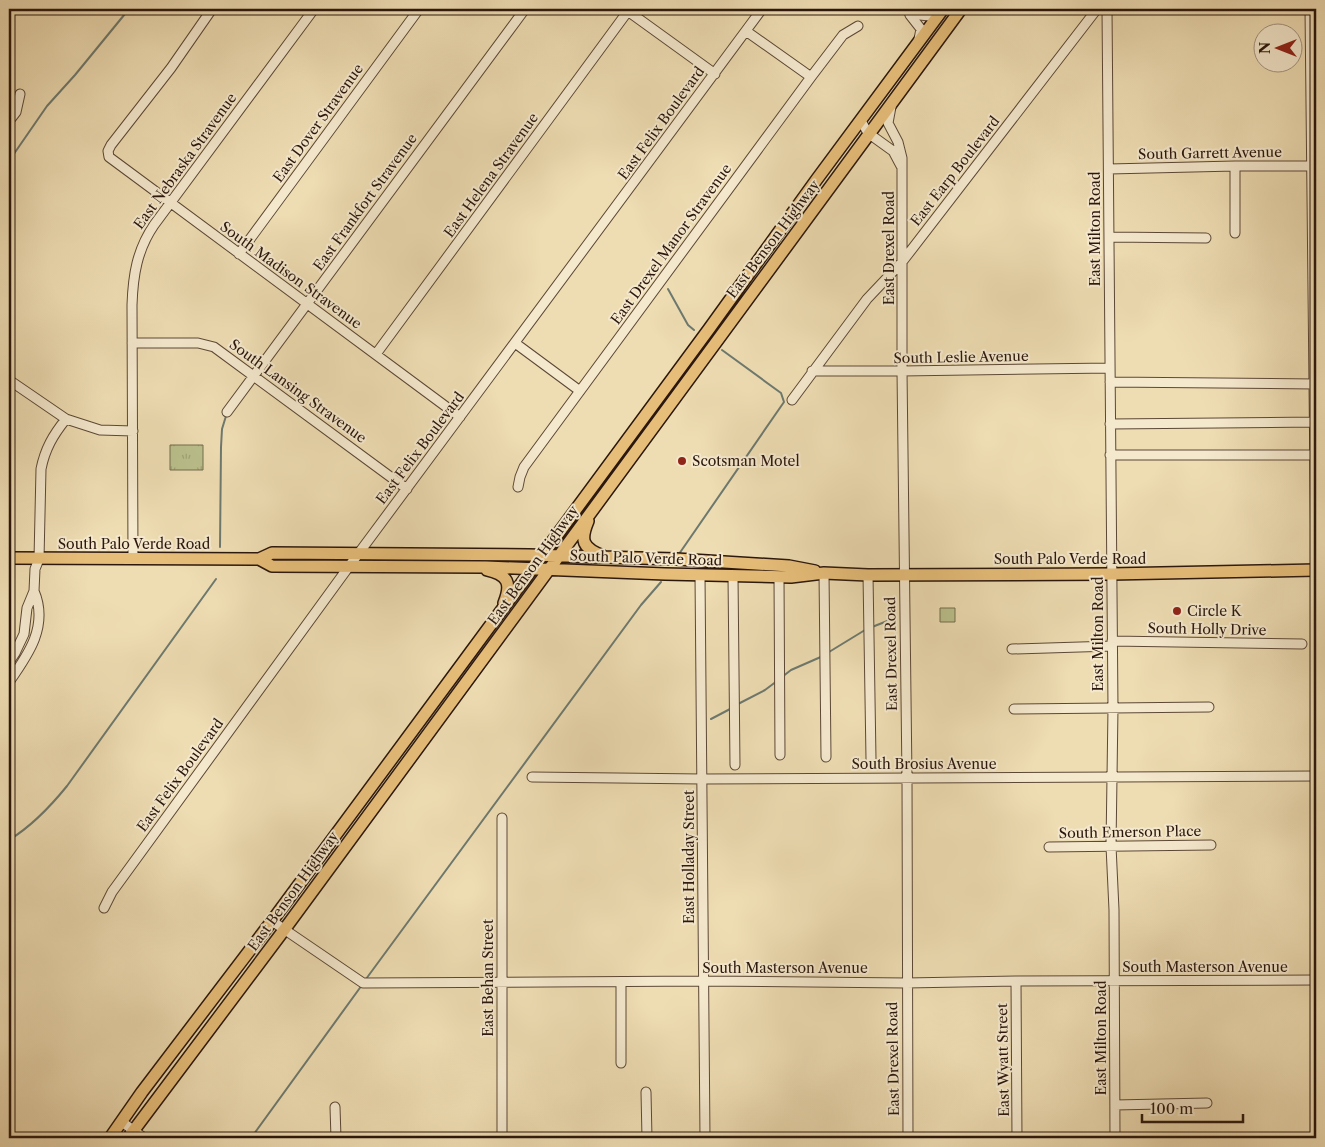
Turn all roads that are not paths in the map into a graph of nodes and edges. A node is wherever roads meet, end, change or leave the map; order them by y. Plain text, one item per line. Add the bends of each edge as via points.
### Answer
1 (212, 9) edge
2 (314, 9) edge
3 (419, 9) edge
4 (525, 9) edge
5 (762, 9) edge
6 (961, 9) edge
7 (1097, 9) edge
8 (1107, 9) edge
9 (1310, 9) edge
10 (627, 10) edge
11 (909, 10) edge
12 (941, 13) edge
13 (858, 26) dead end
14 (746, 31) junction
15 (918, 44) junction
16 (715, 74) junction
17 (810, 77) junction
18 (20, 94) dead end
19 (892, 101) junction
20 (9, 121) edge
21 (861, 121) junction
22 (868, 134) junction
23 (1235, 166) junction
24 (1312, 166) junction
25 (902, 169) junction
26 (1109, 169) junction
27 (171, 204) junction
28 (1236, 233) dead end
29 (1109, 237) junction
30 (1206, 238) dead end
31 (239, 254) junction
32 (902, 262) junction
33 (307, 304) junction
34 (132, 343) junction
35 (515, 343) junction
36 (376, 354) junction
37 (1110, 368) junction
38 (812, 371) junction
39 (902, 371) junction
40 (255, 376) junction
41 (9, 380) edge
42 (1110, 382) junction
43 (1314, 384) junction
44 (580, 391) junction
45 (792, 400) dead end
46 (227, 412) dead end
47 (460, 417) junction
48 (66, 419) junction
49 (1315, 422) junction
50 (1110, 424) junction
51 (133, 431) junction
52 (1316, 433) edge
53 (1110, 455) junction
54 (1315, 455) edge
55 (518, 488) dead end
56 (407, 489) junction
57 (596, 505) junction
58 (359, 553) junction
59 (541, 556) junction
60 (558, 556) junction
61 (9, 558) edge
62 (39, 558) junction
63 (606, 558) junction
64 (133, 559) junction
65 (259, 559) junction
66 (350, 565) junction
67 (476, 566) junction
68 (532, 568) junction
69 (549, 569) junction
70 (1316, 572) edge
71 (824, 573) junction
72 (1112, 574) junction
73 (700, 575) junction
74 (868, 575) junction
75 (904, 575) junction
76 (734, 576) junction
77 (779, 577) junction
78 (34, 592) junction
79 (501, 611) junction
80 (1112, 644) junction
81 (1302, 644) dead end
82 (1012, 649) dead end
83 (9, 662) edge
84 (12, 671) edge
85 (9, 682) edge
86 (1209, 707) dead end
87 (1113, 708) junction
88 (1014, 709) dead end
89 (780, 755) dead end
90 (826, 758) dead end
91 (871, 758) dead end
92 (735, 765) dead end
93 (386, 768) junction
94 (398, 775) junction
95 (1316, 776) edge
96 (532, 777) dead end
97 (907, 778) junction
98 (1112, 778) junction
99 (702, 779) junction
100 (502, 818) dead end
101 (1111, 846) junction
102 (1211, 846) dead end
103 (1049, 847) dead end
104 (104, 908) dead end
105 (272, 921) junction
106 (284, 930) junction
107 (1316, 980) edge
108 (1016, 981) junction
109 (1114, 981) junction
110 (501, 982) junction
111 (621, 982) junction
112 (703, 982) junction
113 (906, 983) junction
114 (621, 1063) dead end
115 (646, 1092) dead end
116 (1207, 1103) dead end
117 (1114, 1105) junction
118 (335, 1107) dead end
119 (122, 1122) junction
120 (130, 1135) edge
121 (110, 1138) edge
122 (144, 1138) edge
123 (336, 1138) edge
124 (502, 1138) edge
125 (647, 1138) edge
126 (705, 1138) edge
127 (908, 1138) edge
128 (1017, 1138) edge
129 (1115, 1138) edge

1 - 27 street, South Madison Stravenue via 111,145 108,155
2 - 27 street, East Nebraska Stravenue
3 - 31 street, East Dover Stravenue
4 - 33 street, East Frankfort Stravenue
5 - 14 street, East Felix Boulevard
6 - 19 main road, East Benson Highway
7 - 32 street, East Earp Boulevard
8 - 26 street, East Milton Road
9 - 24 street
10 - 16 street
10 - 36 street, East Helena Stravenue
11 - 12 street via 920,14
11 - 15 street via 921,29
12 - 15 main road, East Benson Highway
13 - 17 street, East Drexel Manor Stravenue via 843,35
14 - 16 street, East Felix Boulevard
14 - 17 street
15 - 21 main road, East Benson Highway
16 - 35 street, East Felix Boulevard
17 - 44 street, East Drexel Manor Stravenue
18 - 20 street via 16,112
19 - 22 main road, East Benson Highway
19 - 25 street, East Drexel Road via 888,123 900,149
21 - 22 street
21 - 59 main road, East Benson Highway
22 - 25 street via 893,151
22 - 57 main road, East Benson Highway
23 - 24 street, South Garrett Avenue
23 - 26 street, South Garrett Avenue
23 - 28 street
24 - 43 street
25 - 32 street, East Drexel Road
26 - 29 street, East Milton Road
27 - 31 street, South Madison Stravenue
27 - 34 street, East Nebraska Stravenue via 149,233 138,256 133,287
29 - 30 street
29 - 37 street, East Milton Road
31 - 33 street, South Madison Stravenue
32 - 38 street, East Earp Boulevard via 867,299
32 - 39 street, East Drexel Road
33 - 36 street, South Madison Stravenue
33 - 40 street, East Frankfort Stravenue
34 - 40 street, South Lansing Stravenue via 198,343 214,347
34 - 51 street, East Nebraska Stravenue
35 - 44 street
35 - 47 street, East Felix Boulevard
36 - 47 street, South Madison Stravenue
37 - 39 street, South Leslie Avenue
37 - 42 street, East Milton Road
38 - 39 street, South Leslie Avenue
38 - 45 street, East Earp Boulevard
39 - 75 street, East Drexel Road
40 - 46 street, East Frankfort Stravenue
40 - 56 street, South Lansing Stravenue
41 - 48 street
42 - 43 street
42 - 50 street, East Milton Road
43 - 49 street
44 - 55 street, East Drexel Manor Stravenue via 524,467
47 - 56 street, East Felix Boulevard
48 - 51 street via 100,430
48 - 62 street via 51,437 40,469
49 - 50 street
49 - 52 street
50 - 53 street, East Milton Road
51 - 64 street, East Nebraska Stravenue
52 - 54 street
53 - 54 street
53 - 72 street, East Milton Road
54 - 70 street
56 - 58 street, East Felix Boulevard
57 - 60 main road, East Benson Highway
57 - 63 main road via 583,539 593,553
58 - 59 main road, South Palo Verde Road
58 - 65 main road, South Palo Verde Road via 272,553
58 - 66 street, East Felix Boulevard
59 - 60 main road, South Palo Verde Road
59 - 68 main road, East Benson Highway
60 - 63 main road, South Palo Verde Road
60 - 69 main road, East Benson Highway
61 - 62 main road, South Palo Verde Road
62 - 64 main road, South Palo Verde Road
62 - 78 street
63 - 71 main road, South Palo Verde Road via 789,566
64 - 65 main road, South Palo Verde Road
65 - 66 main road, South Palo Verde Road via 272,566
66 - 67 main road, South Palo Verde Road
66 - 104 street, East Felix Boulevard via 112,892
67 - 68 main road, South Palo Verde Road
67 - 79 main road via 500,573 506,581 507,596
68 - 69 main road, South Palo Verde Road
68 - 79 main road, East Benson Highway
69 - 73 main road, South Palo Verde Road
69 - 94 main road, East Benson Highway
70 - 72 main road, South Palo Verde Road
71 - 74 main road, South Palo Verde Road
71 - 77 main road, South Palo Verde Road
71 - 90 street
72 - 75 main road, South Palo Verde Road
72 - 80 street, East Milton Road
73 - 76 main road, South Palo Verde Road
73 - 99 street, East Holladay Street
74 - 75 main road, South Palo Verde Road
74 - 91 street
75 - 97 street, East Drexel Road
76 - 77 main road, South Palo Verde Road
76 - 92 street
77 - 89 street
78 - 83 street via 27,608 24,634
78 - 84 street via 40,604 36,638
79 - 93 main road, East Benson Highway
80 - 81 street, South Holly Drive
80 - 82 street, South Holly Drive
80 - 87 street, East Milton Road
84 - 85 street
86 - 87 street
87 - 88 street
87 - 98 street, East Milton Road
93 - 94 main road
93 - 105 main road, East Benson Highway
94 - 106 main road, East Benson Highway
95 - 98 street, South Brosius Avenue
96 - 99 street, South Brosius Avenue
97 - 98 street, South Brosius Avenue
97 - 99 street, South Brosius Avenue
97 - 113 street, East Drexel Road
98 - 101 street, East Milton Road
99 - 112 street, East Holladay Street
100 - 110 street, East Behan Street
101 - 102 street, South Emerson Place
101 - 103 street, South Emerson Place
101 - 109 street, East Milton Road
105 - 106 street, South Masterson Avenue
105 - 119 main road, East Benson Highway
106 - 110 street, South Masterson Avenue via 363,983
106 - 120 main road, East Benson Highway
107 - 109 street, South Masterson Avenue
108 - 109 street, South Masterson Avenue
108 - 113 street, South Masterson Avenue
108 - 128 street, East Wyatt Street
109 - 117 street, East Milton Road
110 - 111 street, South Masterson Avenue
110 - 124 street, East Behan Street
111 - 112 street, South Masterson Avenue
111 - 114 street
112 - 113 street, South Masterson Avenue
112 - 126 street, East Holladay Street
113 - 127 street, East Drexel Road
115 - 125 street
116 - 117 street
117 - 129 street, East Milton Road
118 - 123 street
119 - 120 street
119 - 121 main road, East Benson Highway
120 - 122 street

